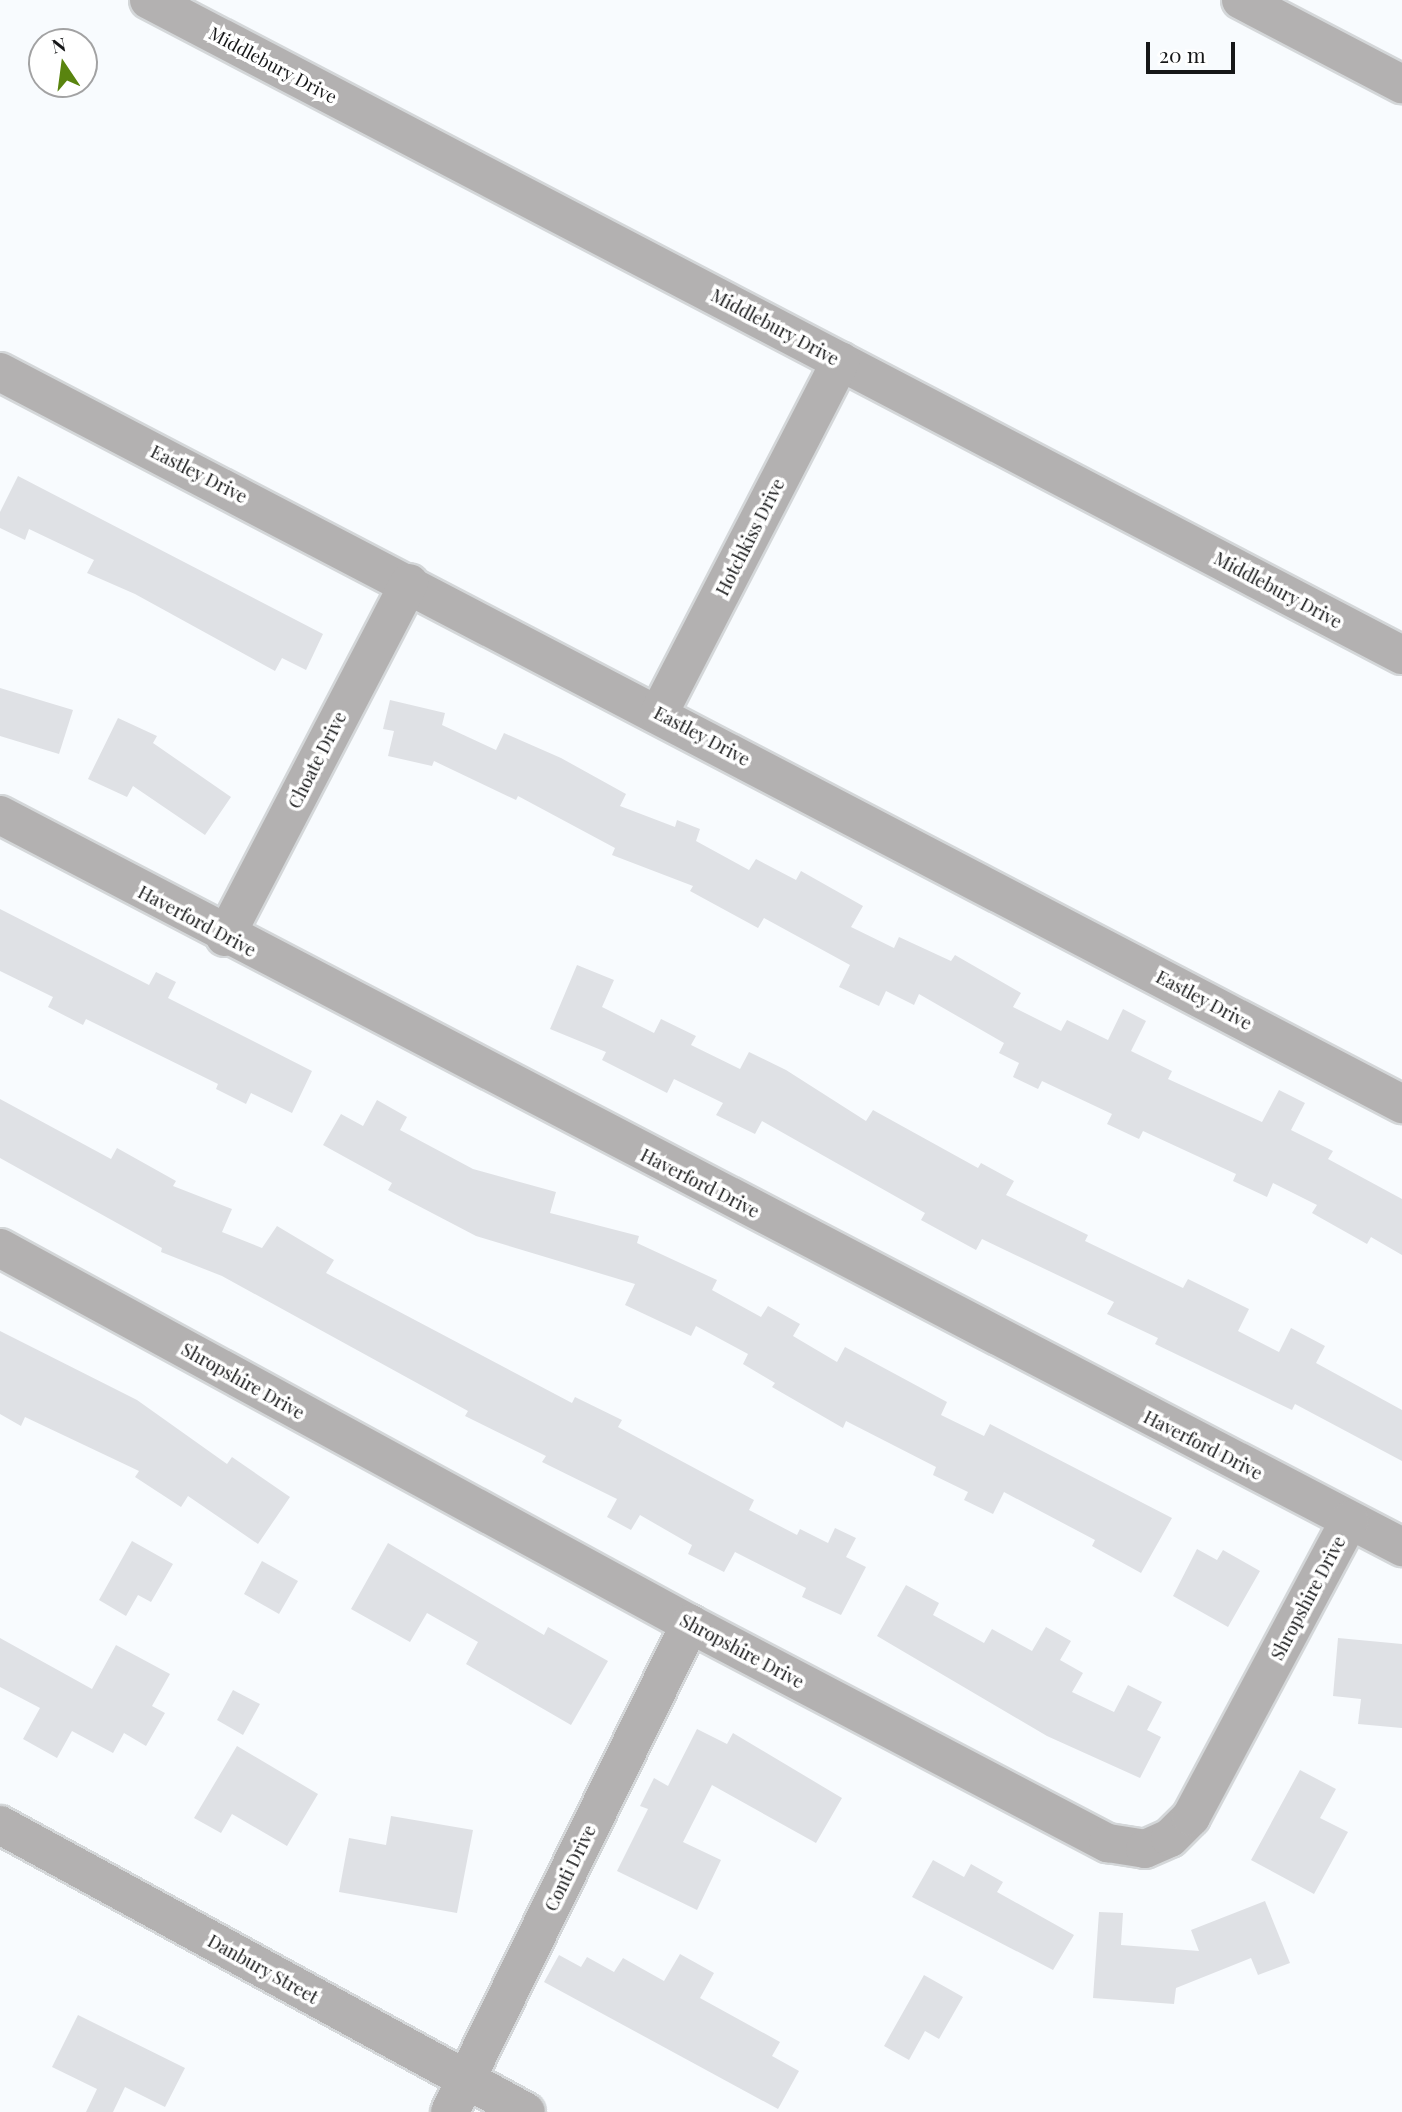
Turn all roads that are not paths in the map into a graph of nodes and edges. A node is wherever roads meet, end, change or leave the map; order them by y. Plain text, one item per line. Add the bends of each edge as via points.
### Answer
1 (149, 0) edge
2 (1241, 0) edge
3 (1402, 84) edge
4 (841, 361) junction
5 (0, 372) edge
6 (408, 583) junction
7 (1402, 655) edge
8 (659, 713) junction
9 (0, 815) edge
10 (225, 937) junction
11 (1402, 1104) edge
12 (0, 1248) edge
13 (1349, 1521) junction
14 (1402, 1547) edge
15 (690, 1624) junction
16 (0, 1825) edge
17 (458, 2096) edge
18 (526, 2112) edge

1 - 4 street, Middlebury Drive
2 - 3 street
4 - 7 street, Middlebury Drive
4 - 8 street, Hotchkiss Drive
5 - 6 street, Eastley Drive
6 - 8 street, Eastley Drive
6 - 10 street, Choate Drive
8 - 11 street, Eastley Drive
9 - 10 street, Haverford Drive
10 - 13 street, Haverford Drive
12 - 15 street, Shropshire Drive
13 - 14 street, Haverford Drive
13 - 15 street, Shropshire Drive via 1191,1817 1170,1838 1145,1849 1108,1843
15 - 17 street, Conti Drive
16 - 17 street, Danbury Street
17 - 18 street, Danbury Street

